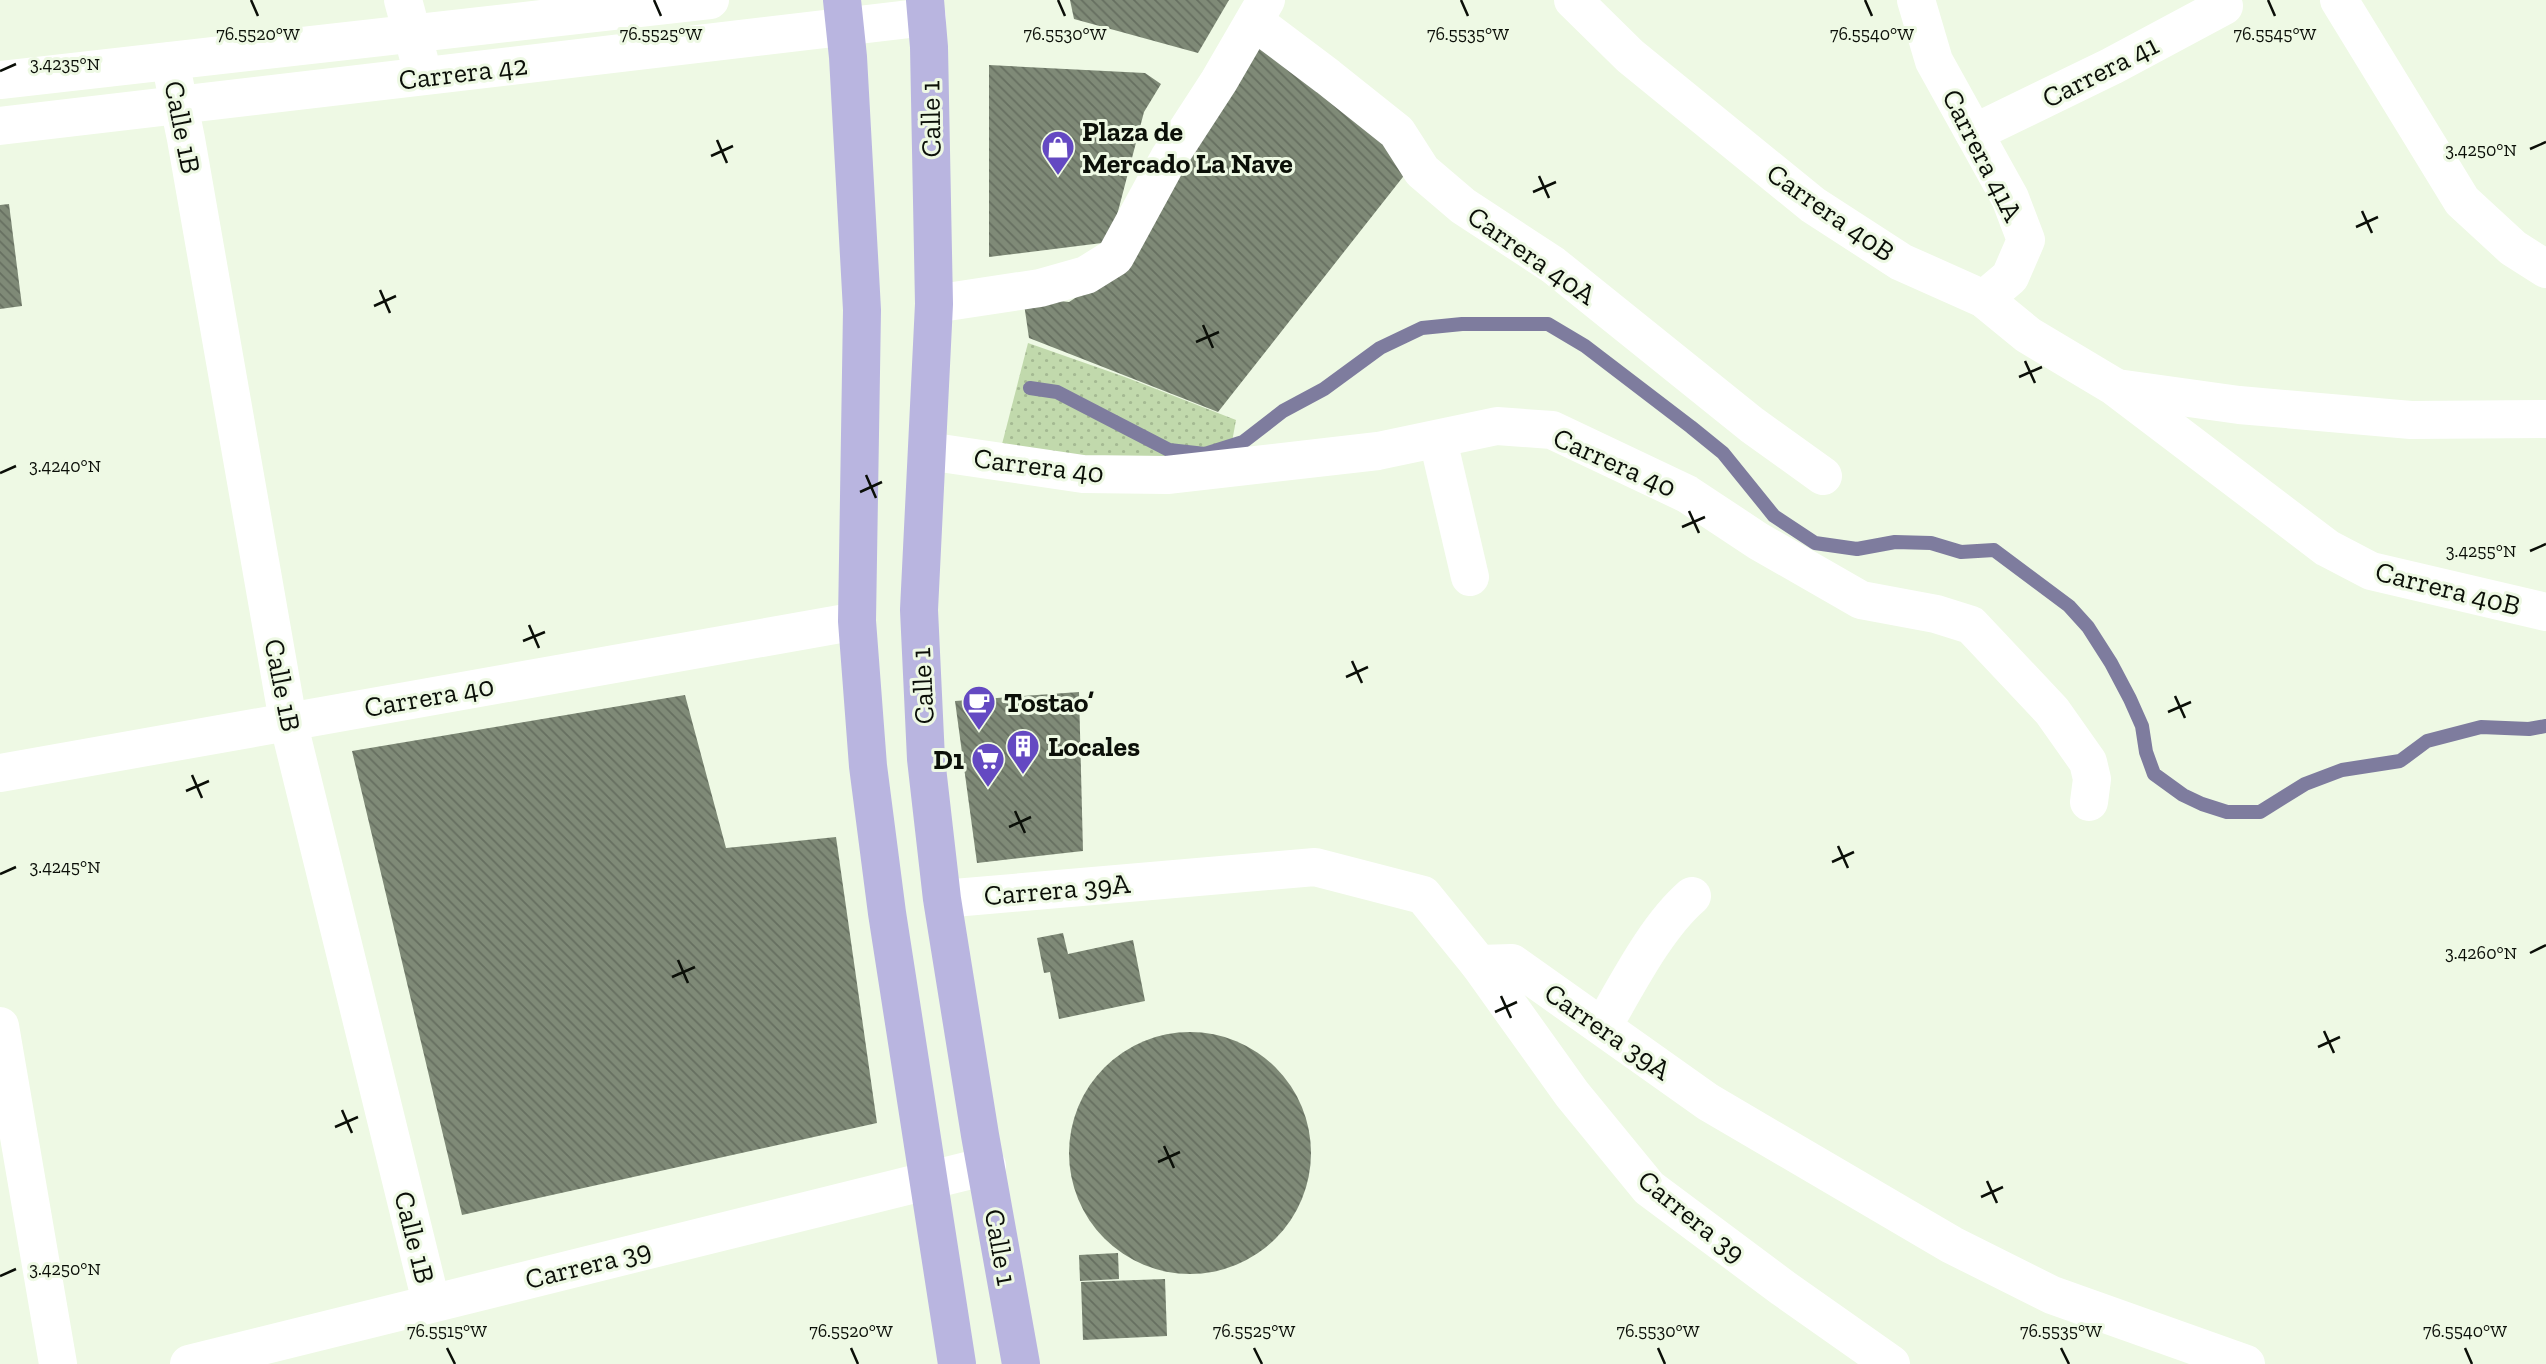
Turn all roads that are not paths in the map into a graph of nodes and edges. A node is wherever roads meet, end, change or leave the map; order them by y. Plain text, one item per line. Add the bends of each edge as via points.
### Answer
1 (710, 0) edge
2 (1573, 0) edge
3 (1916, 0) edge
4 (2339, 0) edge
5 (2224, 6) dead end
6 (926, 8) edge
7 (1260, 11) edge
8 (844, 13) edge
9 (408, 17) edge
10 (170, 61) junction
11 (423, 76) junction
12 (0, 80) edge
13 (180, 105) junction
14 (0, 126) edge
15 (1974, 134) junction
16 (2546, 269) edge
17 (1984, 299) junction
18 (934, 304) junction
19 (2115, 387) junction
20 (2546, 419) edge
21 (1438, 440) junction
22 (927, 450) junction
23 (1823, 476) dead end
24 (1470, 577) dead end
25 (2546, 612) edge
26 (857, 621) junction
27 (289, 721) junction
28 (0, 773) edge
29 (2090, 802) dead end
30 (1692, 896) dead end
31 (942, 899) junction
32 (1479, 964) junction
33 (0, 1026) edge
34 (1603, 1026) junction
35 (987, 1166) junction
36 (928, 1181) junction
37 (431, 1302) junction
38 (2224, 1361) edge
39 (58, 1364) edge
40 (190, 1364) edge
41 (957, 1364) edge
42 (1021, 1364) edge
43 (1891, 1364) edge

1 - 9 street, Carrera 42
2 - 17 street, Carrera 40B via 1630,56 1813,205 1901,262
3 - 15 street, Carrera 41A via 1934,61
4 - 16 street via 2462,201 2513,248
5 - 15 street, Carrera 41
6 - 8 street, Carrera 42
6 - 18 main road, Calle 1
7 - 18 street via 1169,158 1115,257 1086,275 1040,288
7 - 23 street, Carrera 40A via 1328,76 1397,132 1422,171 1463,206 1553,265 1752,425
8 - 11 street, Carrera 42
8 - 26 main road, Calle 1 via 862,310
9 - 10 street, Carrera 42
9 - 11 street
10 - 12 street, Carrera 42
10 - 13 street, Calle 1B
11 - 13 street, Carrera 42
13 - 14 street, Carrera 42
13 - 27 street, Calle 1B
15 - 17 street, Carrera 41A via 2010,198 2026,240 2010,277
17 - 19 street, Carrera 40B via 2028,335
18 - 22 main road, Calle 1
19 - 20 street, Carrera 40B via 2239,405 2411,420
19 - 25 street, Carrera 40B via 2349,560 2371,571
21 - 22 street, Carrera 40 via 1305,461 1167,475 1083,474
21 - 24 street
21 - 29 street, Carrera 40 via 1497,426 1552,430 1687,494 1861,600 1971,625 2052,711 2088,762
22 - 31 main road, Calle 1 via 919,610 926,759
26 - 27 street, Carrera 40
26 - 36 main road, Calle 1 via 868,766
27 - 28 street, Carrera 40
27 - 37 street, Calle 1B
30 - 34 street via 1676,909
31 - 32 street, Carrera 39A via 1315,867 1423,895
31 - 35 main road, Calle 1
32 - 34 street, Carrera 39A via 1512,963
32 - 43 street, Carrera 39 via 1572,1094 1649,1188
33 - 39 street
34 - 38 street, Carrera 39A via 1708,1102 1952,1245 2052,1294
35 - 36 street, Carrera 39
35 - 42 main road, Calle 1
36 - 37 street, Carrera 39
36 - 41 main road, Calle 1
37 - 40 street, Carrera 39

